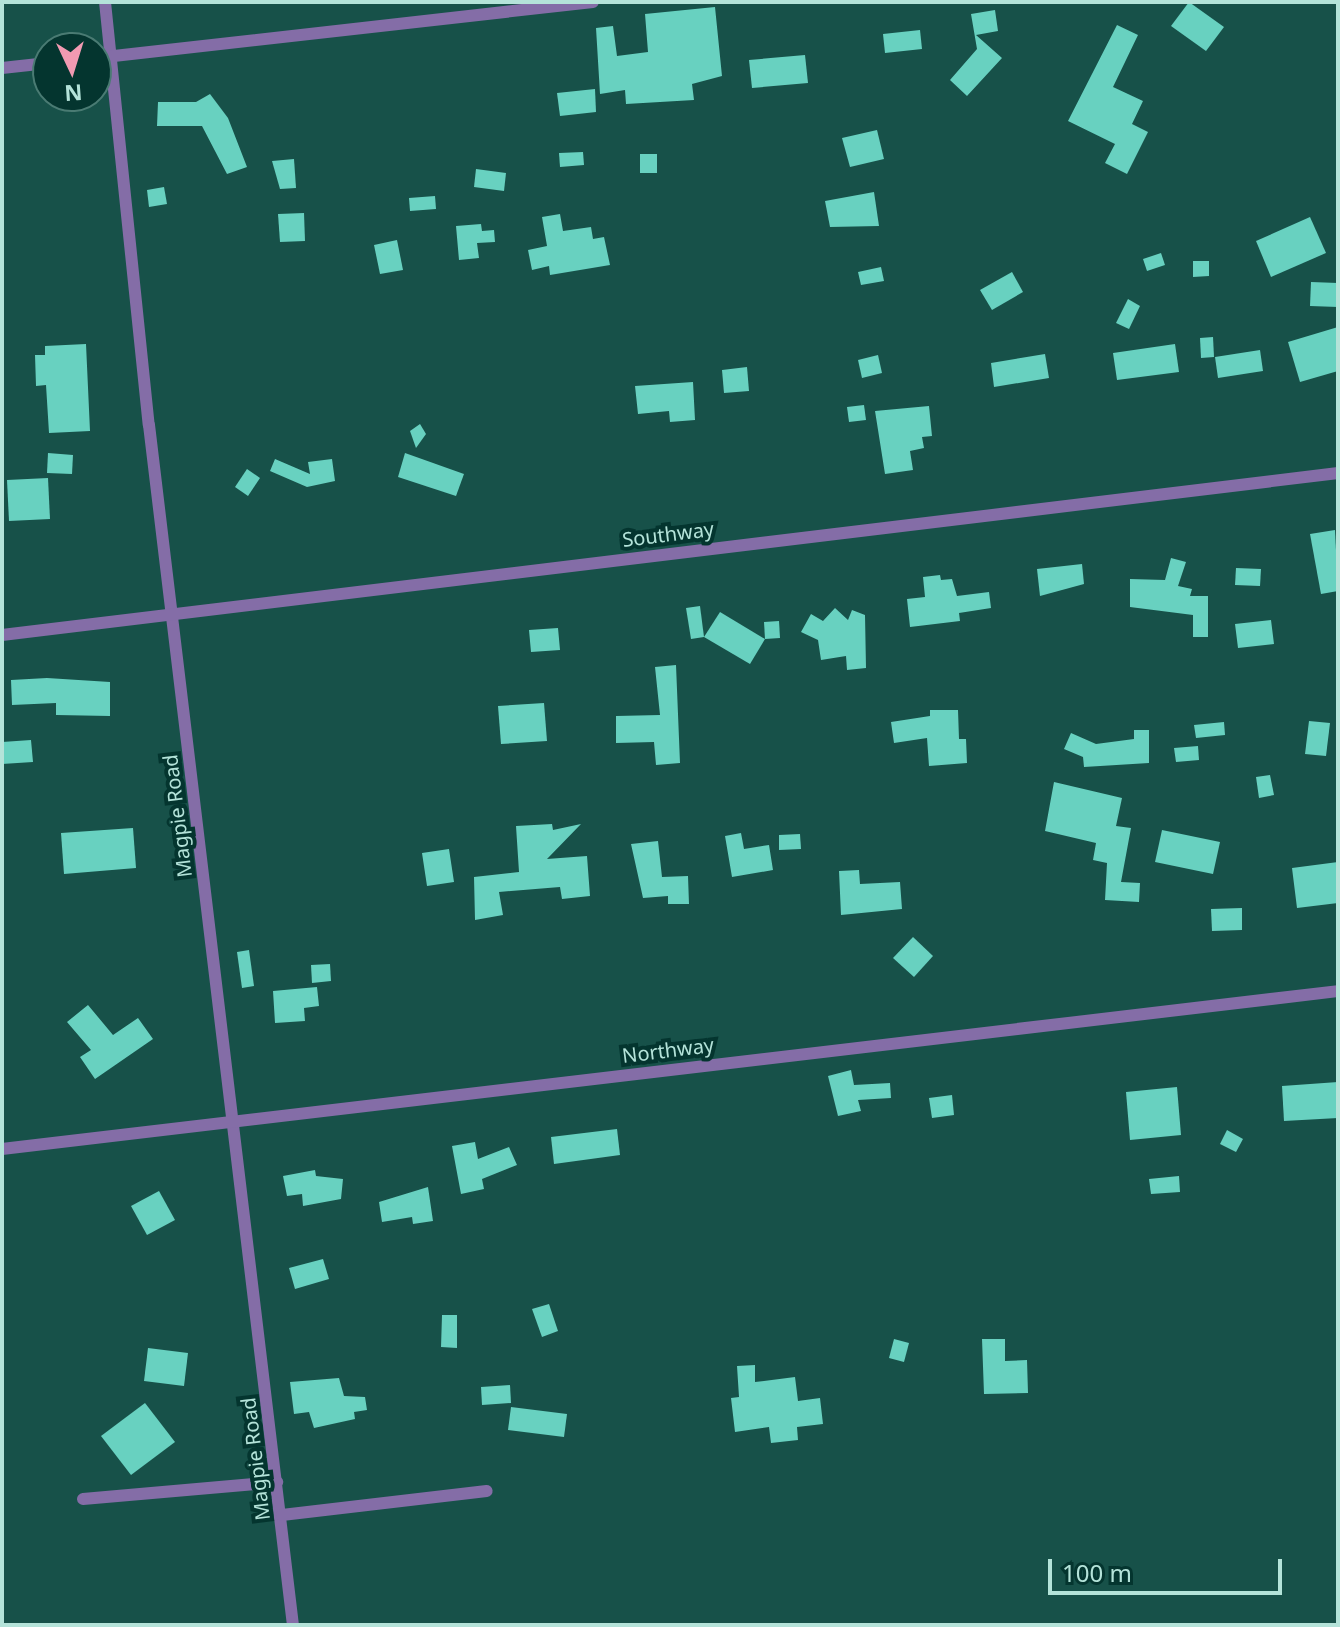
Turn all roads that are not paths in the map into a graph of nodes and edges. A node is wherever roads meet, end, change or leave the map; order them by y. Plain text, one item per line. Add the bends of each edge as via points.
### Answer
1 (105, 2) edge
2 (593, 2) edge
3 (108, 32) edge
4 (112, 56) edge
5 (32, 65) edge
6 (112, 65) edge
7 (2, 68) edge
8 (1338, 473) edge
9 (174, 614) junction
10 (2, 635) edge
11 (1338, 991) edge
12 (234, 1122) junction
13 (2, 1149) edge
14 (277, 1482) junction
15 (487, 1491) dead end
16 (83, 1499) dead end
17 (282, 1515) junction
18 (293, 1625) edge

1 - 3 street, Magpie Road
2 - 4 street
5 - 7 street
6 - 9 street, Magpie Road
8 - 9 street, Southway
9 - 10 street, Southway
9 - 12 street, Magpie Road
11 - 12 street, Northway
12 - 13 street, Northway
12 - 14 street, Magpie Road
14 - 16 street
14 - 17 street, Magpie Road
15 - 17 street
17 - 18 street, Magpie Road

